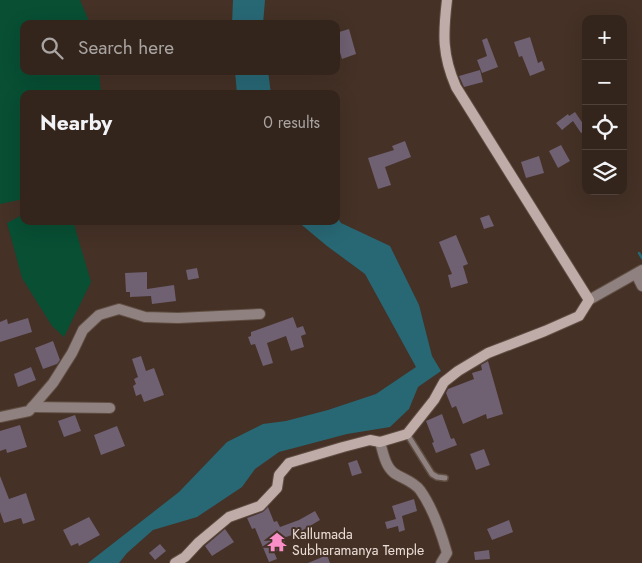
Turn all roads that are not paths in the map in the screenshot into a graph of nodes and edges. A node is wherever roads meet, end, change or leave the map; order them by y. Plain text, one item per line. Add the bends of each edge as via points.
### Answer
1 (447, 0) edge
2 (639, 272) edge
3 (642, 286) edge
4 (589, 300) junction
5 (260, 314) dead end
6 (32, 406) junction
7 (110, 408) dead end
8 (0, 417) edge
9 (407, 434) junction
10 (380, 442) junction
11 (445, 478) dead end
12 (175, 563) edge
13 (442, 563) edge

1 - 4 main road via 443,39 456,87
2 - 3 street
2 - 4 street
4 - 9 main road via 579,316 488,353 444,382
5 - 6 street via 145,317 119,309 99,314 83,330 58,376
6 - 7 street
6 - 8 street via 29,410
9 - 10 main road
9 - 11 lane via 432,474
10 - 12 main road via 370,440 289,464 280,475 277,488 260,506 229,518
10 - 13 street via 386,462 394,472 419,489 432,512 448,553

